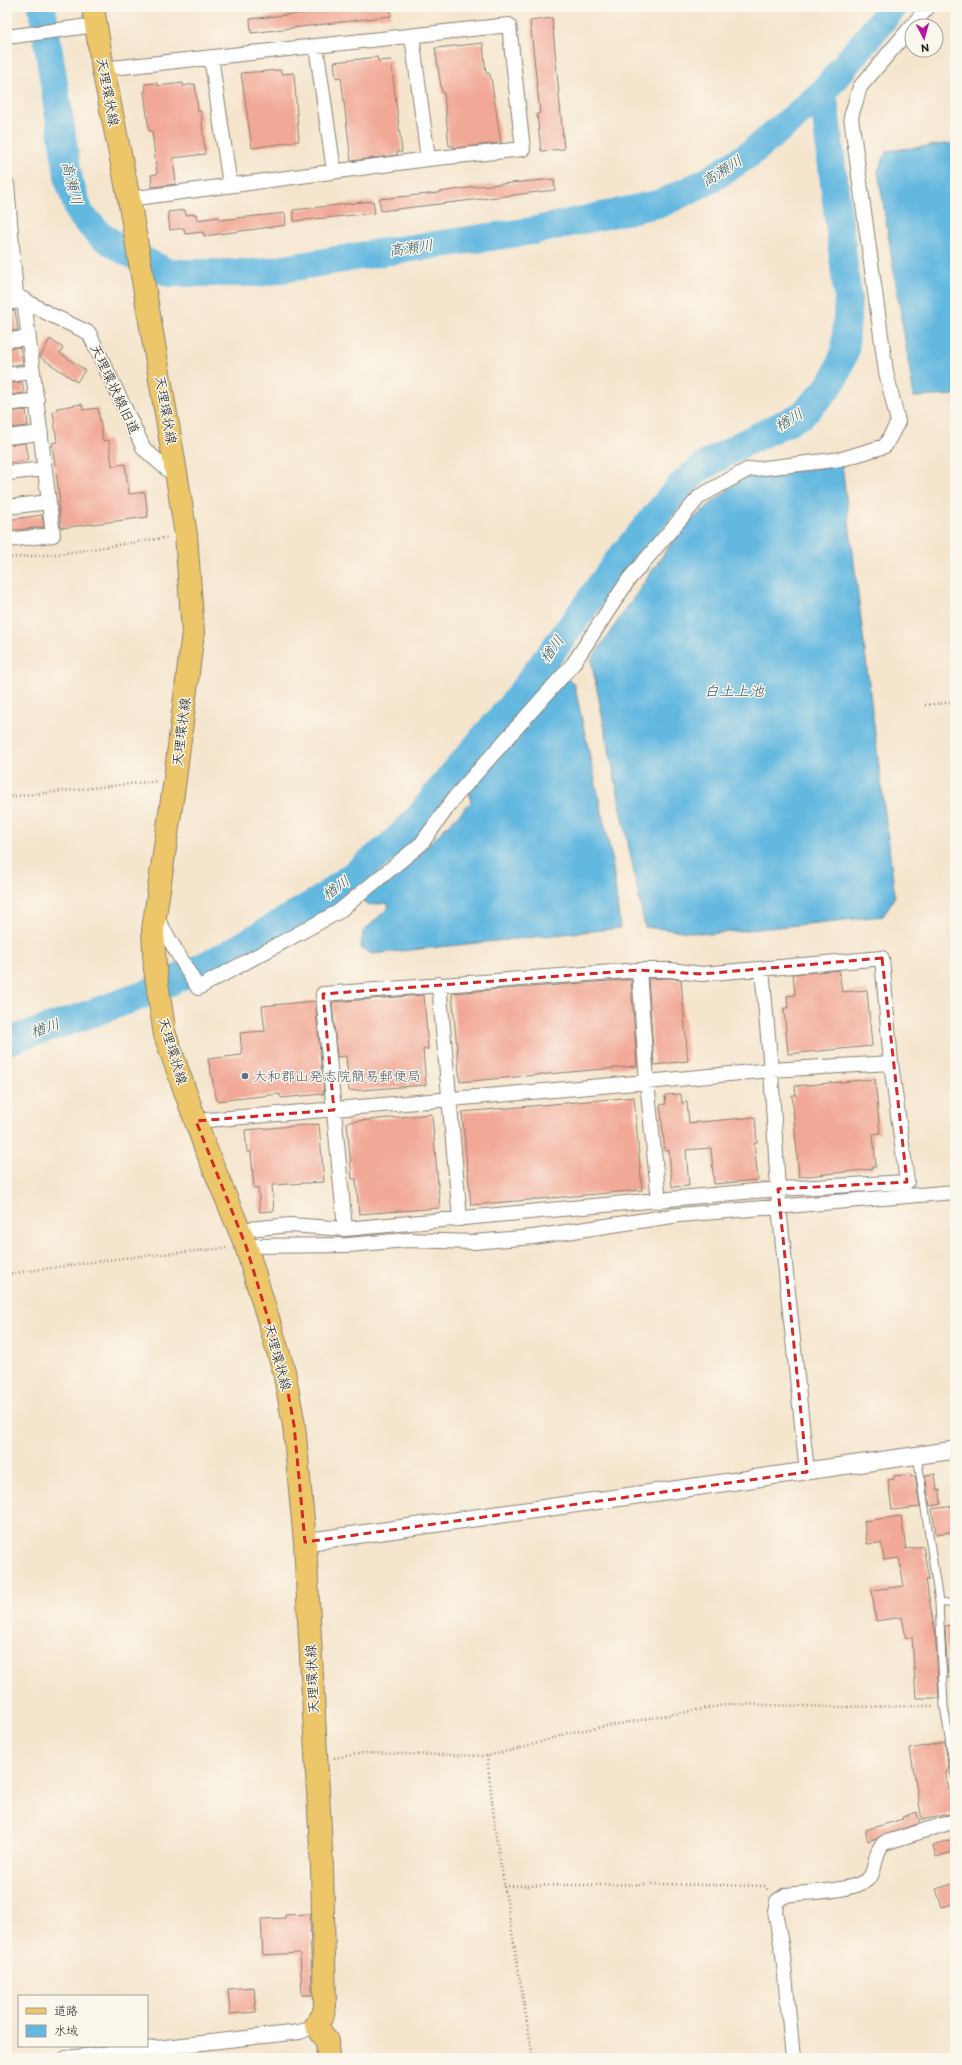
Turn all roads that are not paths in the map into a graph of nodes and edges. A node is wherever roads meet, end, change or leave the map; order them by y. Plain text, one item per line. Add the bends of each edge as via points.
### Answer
1 (928, 7) edge
2 (94, 16) edge
3 (412, 36) junction
4 (7, 37) edge
5 (316, 46) junction
6 (211, 57) junction
7 (102, 69) junction
8 (428, 159) junction
9 (334, 171) junction
10 (7, 184) edge
11 (230, 185) junction
12 (129, 199) junction
13 (24, 300) junction
14 (7, 303) edge
15 (29, 338) junction
16 (7, 340) edge
17 (33, 372) junction
18 (7, 375) edge
19 (37, 400) junction
20 (7, 404) edge
21 (41, 433) junction
22 (7, 437) edge
23 (45, 469) junction
24 (7, 473) edge
25 (177, 478) junction
26 (49, 502) junction
27 (7, 507) edge
28 (7, 540) edge
29 (155, 915) junction
30 (762, 969) junction
31 (639, 970) junction
32 (439, 984) junction
33 (891, 1063) junction
34 (772, 1070) junction
35 (646, 1082) junction
36 (448, 1098) junction
37 (334, 1110) junction
38 (196, 1121) junction
39 (778, 1189) junction
40 (955, 1192) edge
41 (659, 1201) junction
42 (779, 1208) junction
43 (460, 1219) junction
44 (345, 1229) junction
45 (243, 1238) junction
46 (955, 1450) edge
47 (917, 1455) junction
48 (807, 1472) junction
49 (305, 1542) junction
50 (939, 1602) junction
51 (955, 1604) edge
52 (955, 1776) edge
53 (955, 1821) edge
54 (316, 2025) junction
55 (66, 2058) edge
56 (328, 2058) edge
57 (793, 2058) edge

1 - 29 street via 860,87 851,117 886,372 898,422 885,446 842,459 747,470 700,496 629,579 573,664 454,797 421,844 338,912 198,988
2 - 4 street
2 - 7 main road, 天理環状線
3 - 5 street
3 - 8 street
3 - 8 street via 509,25 523,149
5 - 6 street
5 - 9 street
6 - 7 street
6 - 11 street
7 - 12 main road, 天理環状線
8 - 9 street
9 - 11 street
10 - 13 street via 16,295
11 - 12 street
12 - 25 main road, 天理環状線
13 - 14 street
13 - 15 street
13 - 25 street, 天理環状線旧道 via 89,333 144,450
15 - 16 street
15 - 17 street
17 - 18 street
17 - 19 street
19 - 20 street
19 - 21 street
21 - 22 street
21 - 23 street
23 - 24 street
23 - 26 street
25 - 29 main road, 天理環状線 via 186,535 193,632
26 - 27 street
26 - 28 street via 53,535
29 - 38 main road, 天理環状線 via 155,969 165,1035
30 - 31 street via 702,974
30 - 33 street via 882,958
30 - 34 street
31 - 32 street
31 - 35 street
32 - 36 street
32 - 37 street via 323,994
33 - 34 street
33 - 39 street via 907,1182
34 - 35 street
34 - 39 street
35 - 36 street
35 - 41 street
36 - 37 street
36 - 43 street
37 - 38 street
37 - 44 street
38 - 45 main road, 天理環状線
39 - 41 street
39 - 42 street
40 - 42 street
41 - 43 street
42 - 45 street via 679,1215 532,1237 474,1242 407,1240 348,1245
42 - 48 street
43 - 44 street
44 - 45 street via 290,1225
45 - 49 main road, 天理環状線 via 284,1370 294,1426
46 - 47 street
47 - 48 street
47 - 50 lane
48 - 49 street
49 - 54 main road, 天理環状線 via 322,1868 325,2006 323,2015
50 - 51 lane
50 - 52 lane via 944,1706
53 - 57 street via 884,1843 880,1847 870,1876 852,1887 786,1895 777,1901 775,1911 783,1955
54 - 55 street via 300,2032
54 - 56 main road via 327,2041

